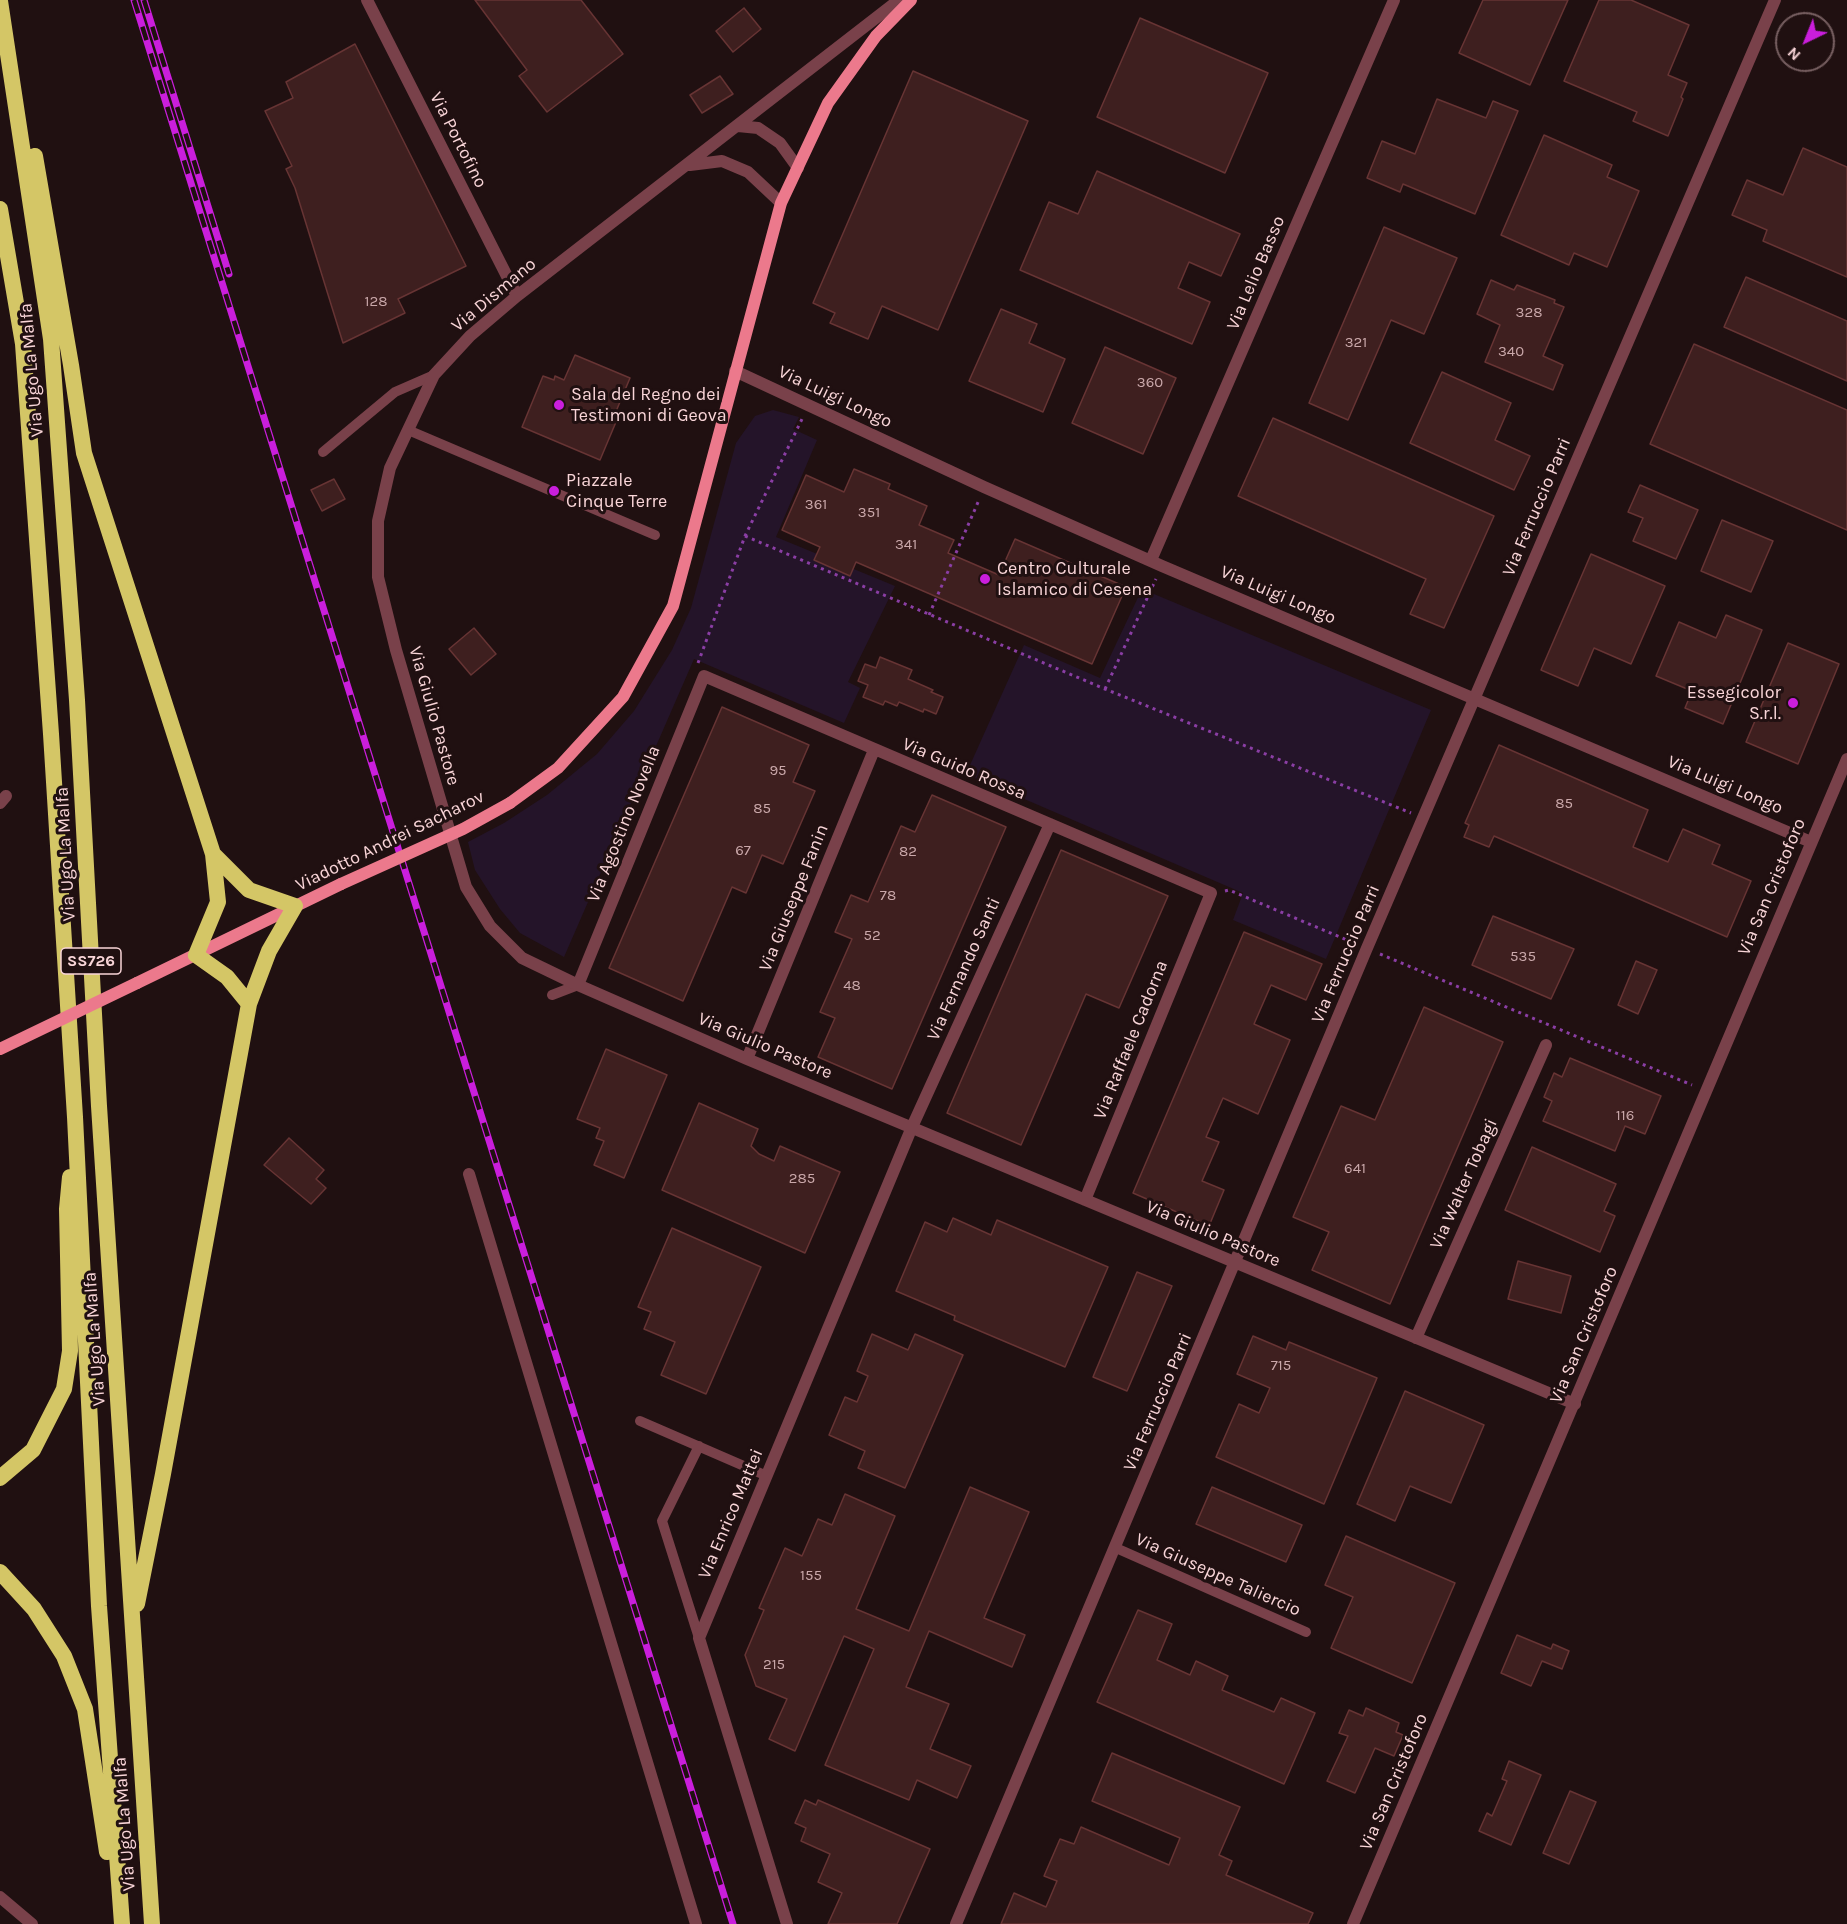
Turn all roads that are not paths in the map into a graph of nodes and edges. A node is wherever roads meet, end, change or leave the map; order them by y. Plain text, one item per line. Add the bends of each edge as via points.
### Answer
1 (1, 0) edge
2 (367, 0) edge
3 (899, 0) edge
4 (911, 0) edge
5 (1394, 0) edge
6 (1775, 0) edge
7 (738, 126) junction
8 (689, 165) junction
9 (798, 168) junction
10 (781, 203) junction
11 (0, 209) edge
12 (517, 297) junction
13 (735, 370) junction
14 (434, 375) junction
15 (408, 430) junction
16 (323, 452) dead end
17 (655, 535) dead end
18 (1156, 563) junction
19 (704, 676) joint
20 (1475, 697) junction
21 (874, 750) junction
22 (1847, 759) edge
23 (1050, 824) junction
24 (1811, 842) junction
25 (213, 854) junction
26 (1211, 893) joint
27 (295, 906) junction
28 (196, 955) junction
29 (578, 985) junction
30 (552, 995) dead end
31 (249, 1004) junction
32 (1546, 1045) dead end
33 (0, 1049) edge
34 (747, 1059) junction
35 (75, 1117) junction
36 (912, 1128) junction
37 (469, 1174) dead end
38 (1085, 1200) junction
39 (1235, 1264) junction
40 (1416, 1338) junction
41 (1575, 1404) junction
42 (640, 1421) dead end
43 (699, 1446) junction
44 (767, 1476) junction
45 (0, 1478) edge
46 (1116, 1548) junction
47 (0, 1572) edge
48 (132, 1626) junction
49 (1306, 1632) dead end
50 (699, 1638) junction
51 (0, 1897) edge
52 (32, 1924) edge
53 (122, 1924) edge
54 (152, 1924) edge
55 (696, 1924) edge
56 (787, 1924) edge
57 (956, 1924) edge
58 (1353, 1924) edge

1 - 25 highway via 20,70 84,453
1 - 48 highway, Via Ugo La Malfa / SS726 via 51,339 78,712
2 - 12 street, Via Portofino
3 - 7 street, Via Dismano
4 - 9 main road via 876,36 828,103
5 - 18 street, Via Lelio Basso
6 - 20 street, Via Ferruccio Parri
7 - 8 street, Via Dismano
7 - 9 street via 758,128 780,143
8 - 10 street via 722,161 748,172
8 - 12 street, Via Dismano
9 - 10 main road
10 - 13 main road, Viadotto Andrei Sacharov
11 - 35 highway, Via Ugo La Malfa / SS726 via 23,344
12 - 14 street, Via Dismano via 470,336
13 - 18 street, Via Luigi Longo
13 - 27 main road, Viadotto Andrei Sacharov, bridge via 673,606 624,697 558,768 510,803 463,829
14 - 15 street, Via Giulio Pastore
14 - 16 lane, Via Dismano via 395,392
15 - 17 lane
15 - 29 street, Via Giulio Pastore via 390,468 378,522 378,577 466,887 490,926 522,958
18 - 20 street, Via Luigi Longo
19 - 21 street, Via Guido Rossa
19 - 29 street, Via Agostino Novella
20 - 24 street, Via Luigi Longo
20 - 39 street, Via Ferruccio Parri
21 - 23 street, Via Guido Rossa
21 - 34 street, Via Giuseppe Fanin
22 - 24 street, Via San Cristoforo
23 - 26 street, Via Guido Rossa
23 - 36 street, Via Fernando Santi
24 - 41 street, Via San Cristoforo
25 - 27 highway via 249,890
25 - 28 highway via 218,902
26 - 38 street, Via Raffaele Cadorna
27 - 28 main road, Viadotto Andrei Sacharov
27 - 31 highway via 270,951
28 - 31 highway via 227,977
28 - 33 main road, Viadotto Andrei Sacharov, bridge
29 - 30 lane
29 - 34 street, Via Giulio Pastore
31 - 48 highway
32 - 40 street, Via Walter Tobagi
34 - 36 street, Via Giulio Pastore
35 - 45 highway via 67,1209 70,1351 64,1389 33,1450
35 - 53 highway, Via Ugo La Malfa / SS726 via 99,1606
36 - 38 street, Via Giulio Pastore
36 - 44 street, Via Enrico Mattei
37 - 55 street
38 - 39 street, Via Giulio Pastore
39 - 40 street, Via Giulio Pastore
39 - 46 street, Via Ferruccio Parri
40 - 41 street, Via Giulio Pastore
41 - 58 street, Via San Cristoforo
42 - 43 lane
43 - 44 lane
43 - 50 lane via 662,1521
44 - 50 street, Via Enrico Mattei
46 - 49 lane, Via Giuseppe Taliercio
46 - 57 street, Via Ferruccio Parri
47 - 53 highway via 34,1609 64,1656 85,1708
48 - 54 highway, Via Ugo La Malfa / SS726
50 - 56 street
51 - 52 street

